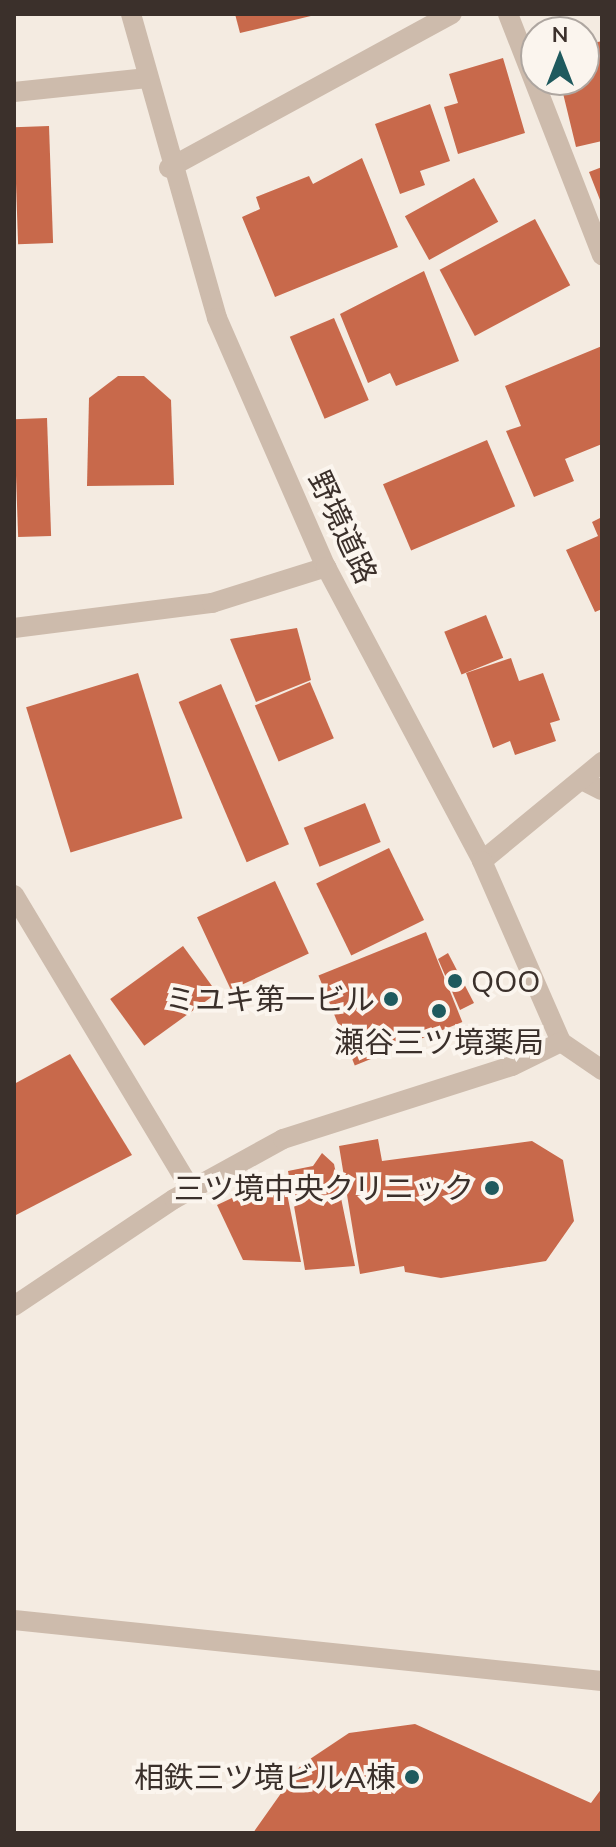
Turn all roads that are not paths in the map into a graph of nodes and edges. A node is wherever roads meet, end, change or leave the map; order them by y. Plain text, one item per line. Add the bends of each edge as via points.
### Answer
1 (131, 14) edge
2 (452, 14) edge
3 (508, 14) edge
4 (147, 78) junction
5 (14, 92) edge
6 (169, 168) junction
7 (602, 255) edge
8 (326, 567) junction
9 (14, 628) edge
10 (602, 762) edge
11 (582, 780) junction
12 (602, 790) edge
13 (482, 861) junction
14 (14, 895) edge
15 (561, 1042) junction
16 (602, 1070) edge
17 (191, 1190) junction
18 (14, 1306) edge
19 (14, 1620) edge
20 (602, 1681) edge

1 - 4 street, 野境道路
2 - 6 street
3 - 7 street
4 - 5 street
4 - 6 street, 野境道路
6 - 8 street, 野境道路 via 217,318
8 - 9 street via 212,603
8 - 13 street, 野境道路
10 - 11 street
11 - 12 street
11 - 13 street
13 - 15 street, 野境道路
14 - 17 street
15 - 16 street
15 - 17 street via 512,1066 283,1139
17 - 18 street
19 - 20 street

